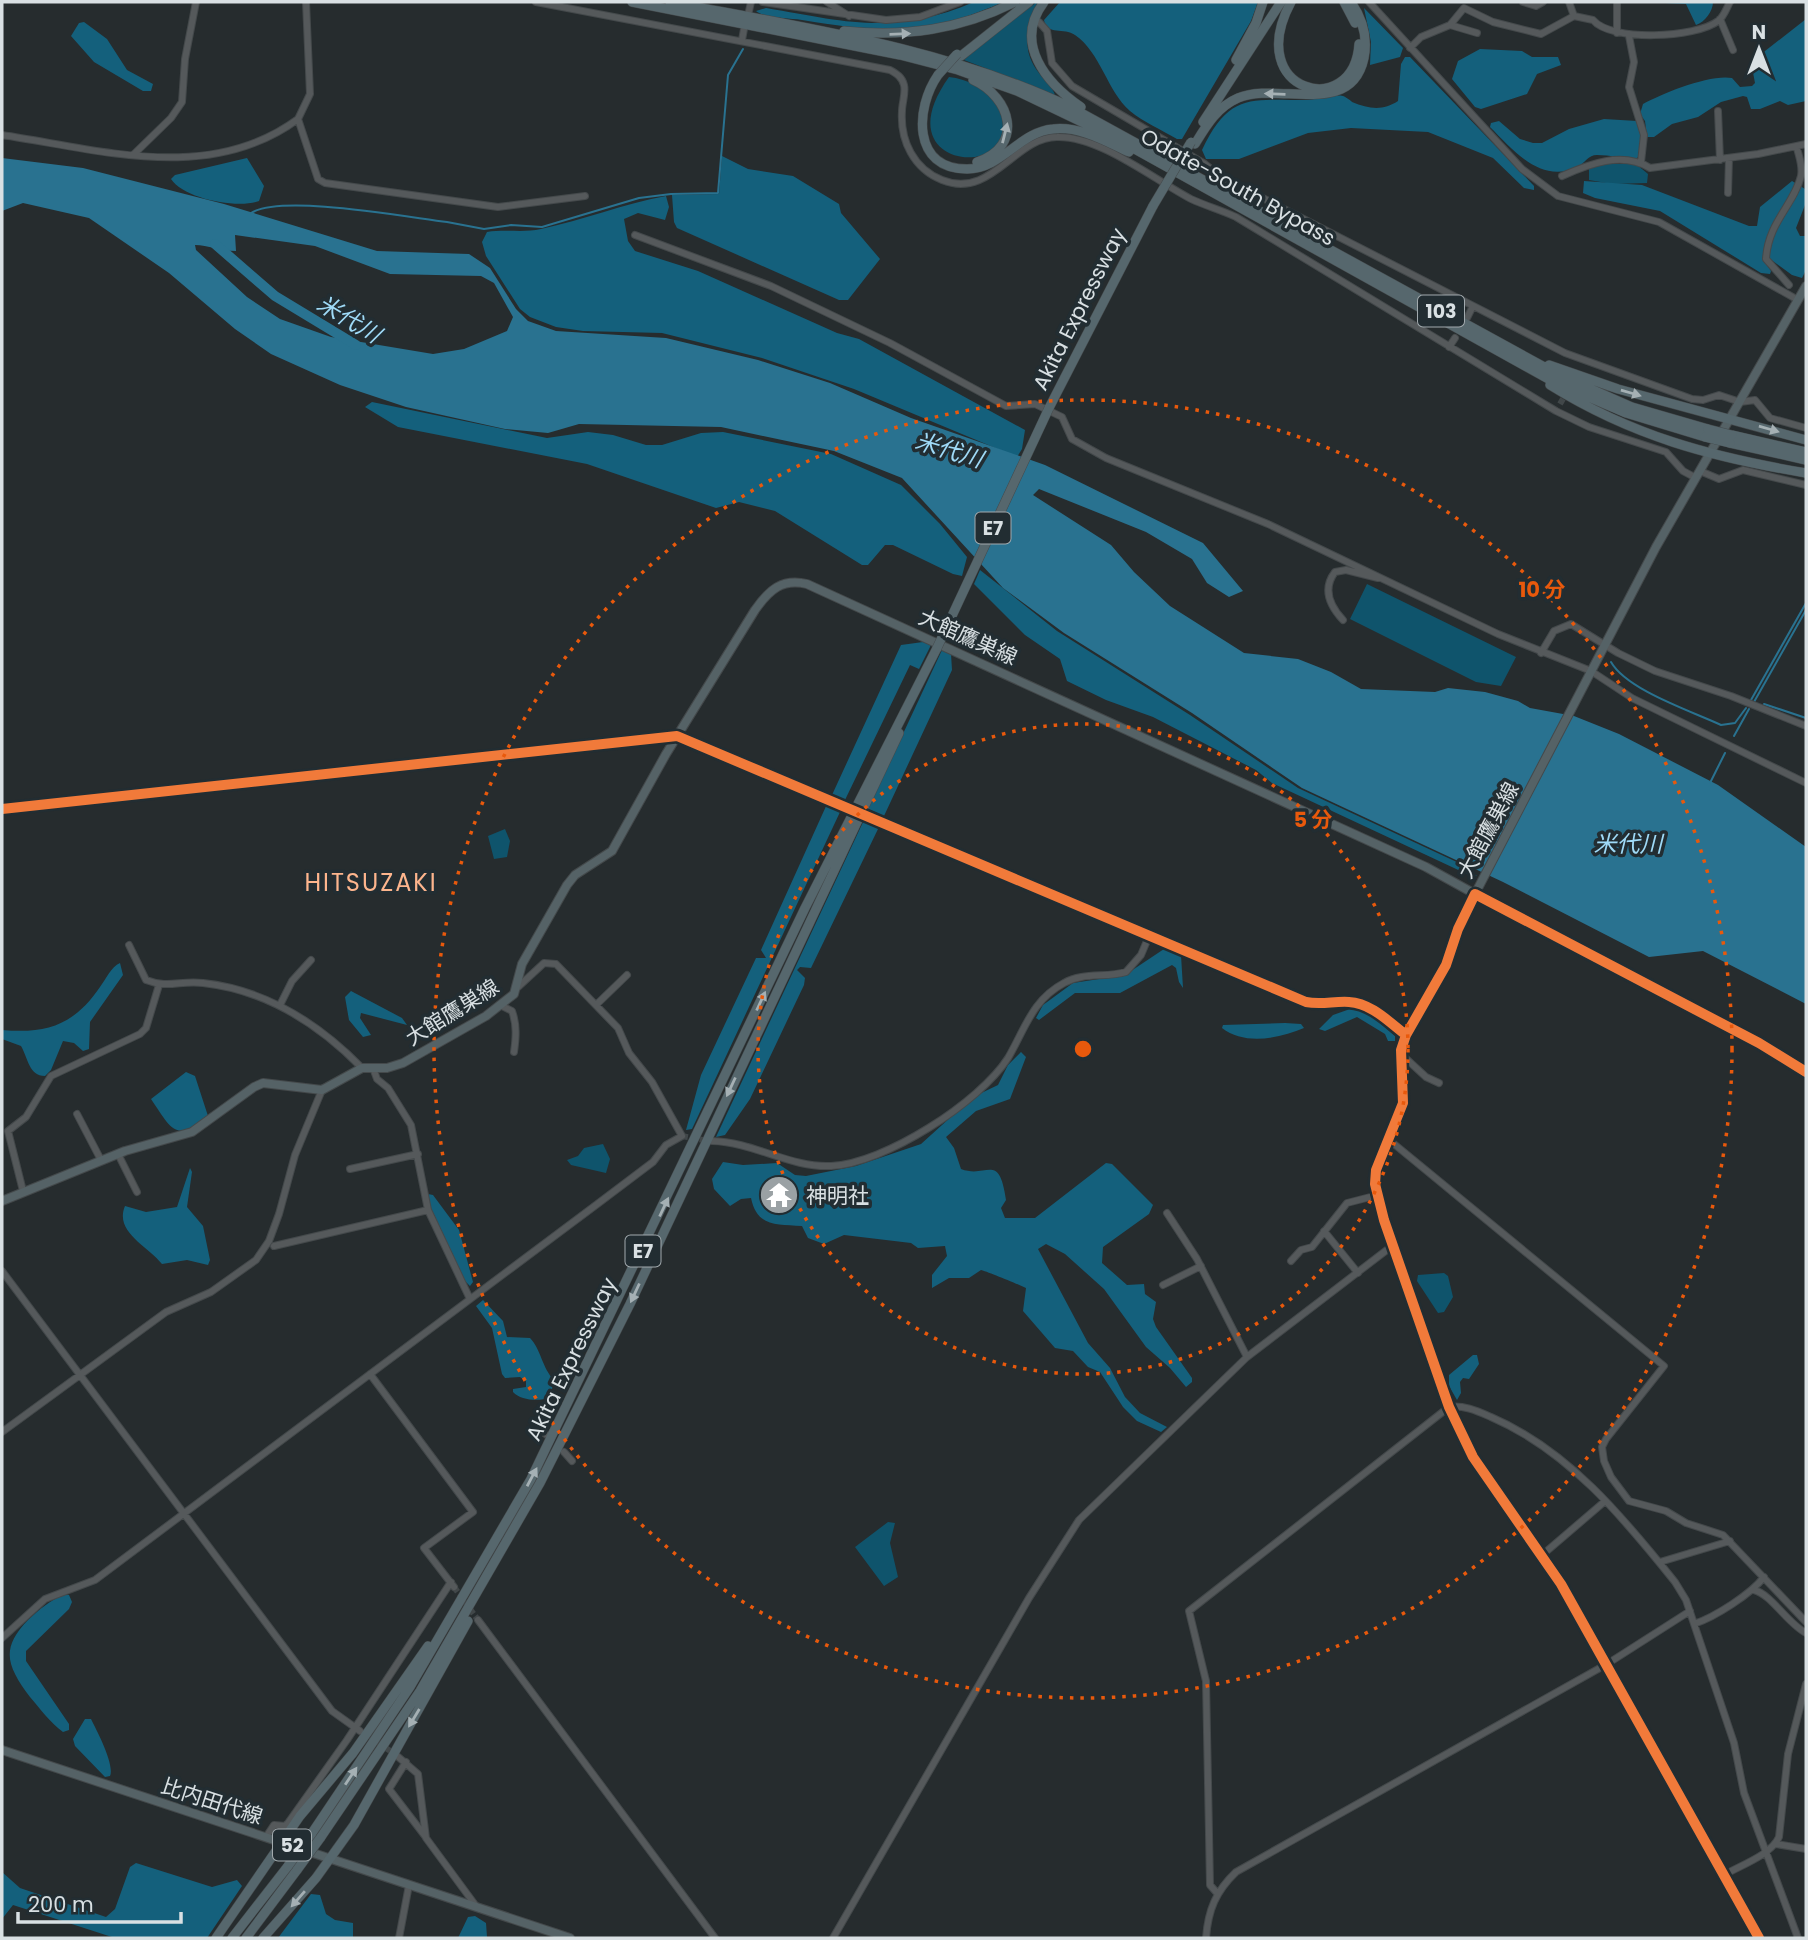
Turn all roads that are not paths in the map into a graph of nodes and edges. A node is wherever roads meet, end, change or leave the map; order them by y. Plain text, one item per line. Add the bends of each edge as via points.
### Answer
1 (196, 2) edge
2 (306, 2) edge
3 (536, 2) edge
4 (632, 2) edge
5 (670, 2) edge
6 (751, 2) edge
7 (763, 2) edge
8 (827, 2) edge
9 (960, 2) edge
10 (1015, 2) edge
11 (1022, 2) edge
12 (1029, 2) edge
13 (1045, 2) edge
14 (1263, 2) edge
15 (1281, 2) edge
16 (1291, 2) edge
17 (1344, 2) edge
18 (1351, 2) edge
19 (1369, 2) edge
20 (1523, 2) edge
21 (1543, 2) edge
22 (1569, 2) edge
23 (1730, 2) edge
24 (1617, 4) dead end
25 (574, 6) edge
26 (749, 10) dead end
27 (1574, 16) junction
28 (850, 17) junction
29 (759, 19) junction
30 (1720, 19) junction
31 (1039, 22) dead end
32 (1450, 25) junction
33 (744, 29) dead end
34 (1477, 33) dead end
35 (1617, 33) junction
36 (1629, 36) junction
37 (741, 40) junction
38 (1410, 48) junction
39 (871, 49) junction
40 (1732, 50) dead end
41 (959, 55) junction
42 (941, 76) junction
43 (1718, 111) dead end
44 (298, 119) junction
45 (1202, 123) junction
46 (2, 135) edge
47 (1193, 143) junction
48 (1806, 144) edge
49 (1797, 148) junction
50 (133, 155) junction
51 (1729, 158) junction
52 (1720, 160) junction
53 (1641, 162) junction
54 (1186, 169) junction
55 (1562, 176) dead end
56 (1209, 191) junction
57 (1728, 193) dead end
58 (585, 196) dead end
59 (635, 235) dead end
60 (1361, 251) junction
61 (1356, 258) dead end
62 (1348, 273) dead end
63 (1343, 281) junction
64 (1789, 285) dead end
65 (1806, 286) edge
66 (1798, 300) junction
67 (1472, 308) junction
68 (1467, 318) dead end
69 (1475, 335) junction
70 (1455, 338) dead end
71 (1449, 347) junction
72 (1585, 361) junction
73 (1580, 369) dead end
74 (1740, 402) junction
75 (1731, 418) junction
76 (1806, 428) edge
77 (1731, 439) junction
78 (1806, 440) edge
79 (1806, 452) edge
80 (1710, 455) junction
81 (1806, 460) edge
82 (1806, 473) edge
83 (1698, 474) junction
84 (1806, 485) edge
85 (1383, 579) junction
86 (1343, 620) dead end
87 (1604, 642) junction
88 (937, 648) junction
89 (1541, 653) junction
90 (1591, 671) junction
91 (1806, 726) edge
92 (677, 736) junction
93 (1806, 783) edge
94 (839, 803) tunnel mouth
95 (2, 809) edge
96 (870, 817) dead end
97 (1475, 894) junction
98 (1149, 936) junction
99 (129, 945) dead end
100 (311, 960) dead end
101 (627, 975) dead end
102 (159, 985) junction
103 (518, 987) junction
104 (281, 1005) junction
105 (596, 1005) junction
106 (502, 1006) junction
107 (1406, 1035) junction
108 (514, 1052) dead end
109 (1401, 1054) junction
110 (362, 1068) junction
111 (373, 1069) junction
112 (1806, 1072) edge
113 (1439, 1083) dead end
114 (323, 1090) junction
115 (77, 1114) dead end
116 (1388, 1139) junction
117 (712, 1141) tunnel mouth
118 (118, 1154) junction
119 (418, 1154) junction
120 (101, 1160) junction
121 (350, 1169) dead end
122 (23, 1191) junction
123 (137, 1192) dead end
124 (1378, 1195) junction
125 (2, 1201) edge
126 (428, 1210) junction
127 (1167, 1213) dead end
128 (1325, 1231) junction
129 (274, 1246) dead end
130 (1392, 1246) junction
131 (1291, 1261) dead end
132 (1201, 1266) junction
133 (2, 1271) edge
134 (1358, 1273) junction
135 (1163, 1285) dead end
136 (470, 1299) junction
137 (1247, 1357) junction
138 (370, 1374) junction
139 (79, 1375) junction
140 (1449, 1407) junction
141 (538, 1428) dead end
142 (2, 1432) edge
143 (547, 1435) dead end
144 (564, 1452) dead end
145 (572, 1461) dead end
146 (1604, 1502) junction
147 (183, 1514) junction
148 (510, 1518) junction
149 (1730, 1541) junction
150 (1541, 1556) junction
151 (1660, 1562) junction
152 (491, 1571) junction
153 (1764, 1577) junction
154 (1754, 1590) junction
155 (1690, 1611) junction
156 (478, 1620) tunnel mouth
157 (1806, 1622) edge
158 (1694, 1624) junction
159 (1806, 1633) edge
160 (2, 1638) edge
161 (1607, 1664) junction
162 (1806, 1684) edge
163 (357, 1729) junction
164 (2, 1750) edge
165 (396, 1755) tunnel mouth
166 (406, 1762) junction
167 (317, 1835) junction
168 (266, 1837) junction
169 (426, 1838) junction
170 (281, 1842) junction
171 (1776, 1844) junction
172 (1806, 1849) edge
173 (1765, 1852) junction
174 (332, 1858) junction
175 (293, 1868) junction
176 (1724, 1875) junction
177 (409, 1885) junction
178 (1217, 1893) junction
179 (476, 1906) junction
180 (216, 1938) edge
181 (232, 1938) edge
182 (246, 1938) edge
183 (263, 1938) edge
184 (399, 1938) edge
185 (570, 1938) edge
186 (715, 1938) edge
187 (832, 1938) edge
188 (1206, 1938) edge
189 (1759, 1938) edge
190 (1798, 1938) edge

1 - 50 street via 182,102
2 - 44 street via 310,94
3 - 25 street
4 - 39 highway, Odate-South Bypass / 103
5 - 29 highway, Odate-South Bypass / 103
6 - 26 street
7 - 28 street
8 - 28 street
9 - 28 street via 920,17
29 -> 10 highway via 903,34 958,25
11 - 41 highway via 990,23
12 - 41 highway
13 - 54 highway via 1035,17 1032,40 1037,62 1051,82 1089,112
14 - 45 highway
15 - 45 highway, Akita Expressway / E7
16 - 17 highway via 1279,33 1281,62 1293,80 1321,89 1343,81 1357,61 1358,34
18 -> 47 highway via 1362,24 1365,47 1363,63 1353,80 1336,92 1321,95 1264,93 1238,98 1217,113
19 - 38 street
20 - 21 street via 1536,6
22 - 27 street
23 - 30 street
24 - 35 street
25 - 37 street
27 - 32 street via 1541,34 1493,22 1464,8
27 - 35 street
29 - 54 highway, Odate-South Bypass / 103 via 902,48 994,74 1072,108
30 - 36 street via 1696,29
30 - 40 street
31 - 60 street via 1046,31 1052,63 1072,86 1220,176
32 - 34 street
32 - 38 street via 1421,37
33 - 37 street
35 - 36 street
36 - 53 street via 1634,62 1629,87 1644,135
37 - 63 street via 899,75 904,83 901,115 906,145 921,166 942,181 963,184 992,174 1051,137 1082,140 1236,218
38 - 66 street via 1522,169 1549,190 1595,208 1659,222
42 -> 39 highway via 927,111 933,144 957,162 986,158 1002,144 1007,130 1005,109 992,91 953,72
39 - 56 highway, Odate-South Bypass / 103 via 958,70 1017,91 1083,120
41 - 42 highway, bridge
42 - 56 highway via 923,104 921,128 929,150 948,165 982,167 1031,135 1066,129 1097,137
43 - 52 street
44 - 50 street via 261,143 215,156
44 - 58 street via 318,179 325,183 498,207
45 - 47 highway, Akita Expressway / E7
46 - 50 street
47 - 88 highway, Akita Expressway / E7, bridge via 1153,206 1049,408
48 - 49 street
49 - 51 street
49 - 64 street via 1800,178 1774,225 1766,259
51 - 52 street
51 - 57 street
52 - 53 street via 1650,168
53 - 55 street via 1594,162
54 - 69 highway, Odate-South Bypass / 103
56 - 69 highway, Odate-South Bypass / 103
59 - 85 street via 771,286 1006,406 1035,404 1062,417 1072,439 1106,458 1268,524
60 - 61 street
60 - 67 street
62 - 63 street
63 - 71 street
65 - 66 main road, 大館鷹巣線
66 - 74 main road, 大館鷹巣線
67 - 68 street
67 - 72 street
69 -> 75 highway via 1596,382
69 - 77 highway, Odate-South Bypass / 103, bridge via 1601,403
69 - 80 highway via 1605,417
70 - 71 street
71 - 83 street via 1588,427 1666,452 1683,471
72 - 73 street
72 - 74 street via 1692,399 1724,396
74 - 75 main road, 大館鷹巣線
74 - 76 street via 1755,400 1770,418
75 -> 78 highway
75 - 80 main road, 大館鷹巣線
77 - 79 highway, Odate-South Bypass / 103
77 - 81 highway, Odate-South Bypass / 103
80 - 82 highway
80 - 83 main road, 大館鷹巣線
83 - 84 street via 1719,479 1748,471
83 - 87 main road, 大館鷹巣線
85 - 86 street via 1346,570 1335,572 1328,587 1329,599
85 - 89 street
87 - 89 street via 1566,624 1554,631
87 - 90 main road, 大館鷹巣線
87 - 91 street via 1655,671
148 -> 88 highway, Akita Expressway / E7 via 570,1402 811,895
88 -> 152 highway, Akita Expressway / E7 via 624,1315
89 - 90 street
90 - 93 street via 1632,698
90 - 97 main road, 大館鷹巣線
92 - 94 street
92 - 95 street
92 - 97 main road, 大館鷹巣線 via 763,598 772,588 793,580 1108,720
92 - 103 main road, 大館鷹巣線 via 612,851 567,885 522,964
96 - 98 street
97 - 107 street via 1441,976
97 - 112 street
98 - 107 street via 1306,1002 1368,1006
98 - 117 street via 1126,972 1080,976 1042,999 1001,1067 935,1126 914,1138 832,1166 808,1165 744,1144
99 - 102 street via 140,973
100 - 104 street via 292,981
101 - 105 street
102 - 104 street via 184,980 208,983
102 - 122 street via 140,1034 51,1076 26,1117 8,1131
103 - 105 street via 544,963 556,964
103 - 106 main road, 大館鷹巣線
104 - 110 street via 317,1026
105 - 136 street via 618,1028 682,1136
106 - 108 street via 514,1017
106 - 111 main road, 大館鷹巣線 via 403,1063
107 - 109 street
109 - 113 street
109 - 116 street via 1403,1103
110 - 111 main road, 大館鷹巣線
110 - 114 main road
111 - 119 street via 401,1105
114 - 118 main road via 263,1083 192,1132
114 - 139 street via 295,1156 269,1241 256,1260 211,1292 166,1312
115 - 120 street
116 - 124 street via 1376,1170
116 - 149 street via 1664,1366 1606,1439 1604,1461 1629,1501 1666,1511
118 - 120 main road
118 - 123 street
119 - 121 street
119 - 126 street
120 - 122 main road
122 - 125 main road
124 - 128 street via 1347,1203
124 - 130 street
126 - 129 street
126 - 136 street
127 - 132 street
128 - 131 street
128 - 134 street
130 - 134 street
130 - 140 street
132 - 135 street
132 - 137 street
133 - 139 street
134 - 137 street
136 - 138 street
137 - 187 street via 1079,1520
138 - 147 street
138 - 163 street via 473,1512 424,1548 453,1584
139 - 142 street
139 - 147 street
140 - 146 street via 1477,1411 1547,1447 1579,1473
140 - 150 street via 1488,1483
140 - 178 street via 1189,1611 1206,1681 1210,1885
141 - 143 street
144 - 145 street
146 - 150 street
146 - 151 street
147 - 160 street via 95,1580 45,1599
147 - 163 street via 332,1711
167 -> 148 highway, Akita Expressway / E7
148 - 170 highway via 395,1695
149 - 151 street
149 - 153 street
150 - 161 street
151 - 155 street
152 - 167 highway, Akita Expressway / E7 via 419,1691
152 -> 174 highway via 429,1694
153 - 154 street
153 - 157 street
154 - 158 street
154 - 159 street
155 - 158 street
155 - 161 street
156 - 186 street
158 - 173 street
161 - 176 street
161 - 178 street via 1252,1862
162 - 171 street via 1788,1754
163 - 168 street via 288,1823 274,1825
164 - 168 main road, 比内田代線 / 52
165 - 166 street
166 - 169 street via 419,1779
166 - 169 street via 389,1790
167 - 175 highway, Akita Expressway / E7, bridge
168 - 170 main road, 比内田代線 / 52
169 - 179 street
170 - 174 main road, 比内田代線 / 52
170 - 180 highway
171 - 172 street
171 - 173 street
173 - 176 street
173 - 190 street
174 - 177 main road, 比内田代線 / 52
174 -> 183 highway
175 - 181 highway, Akita Expressway / E7
175 - 182 highway, Akita Expressway / E7
176 - 189 street
177 - 179 main road, 比内田代線 / 52
177 - 184 street
178 - 188 street
179 - 185 main road, 比内田代線 / 52

